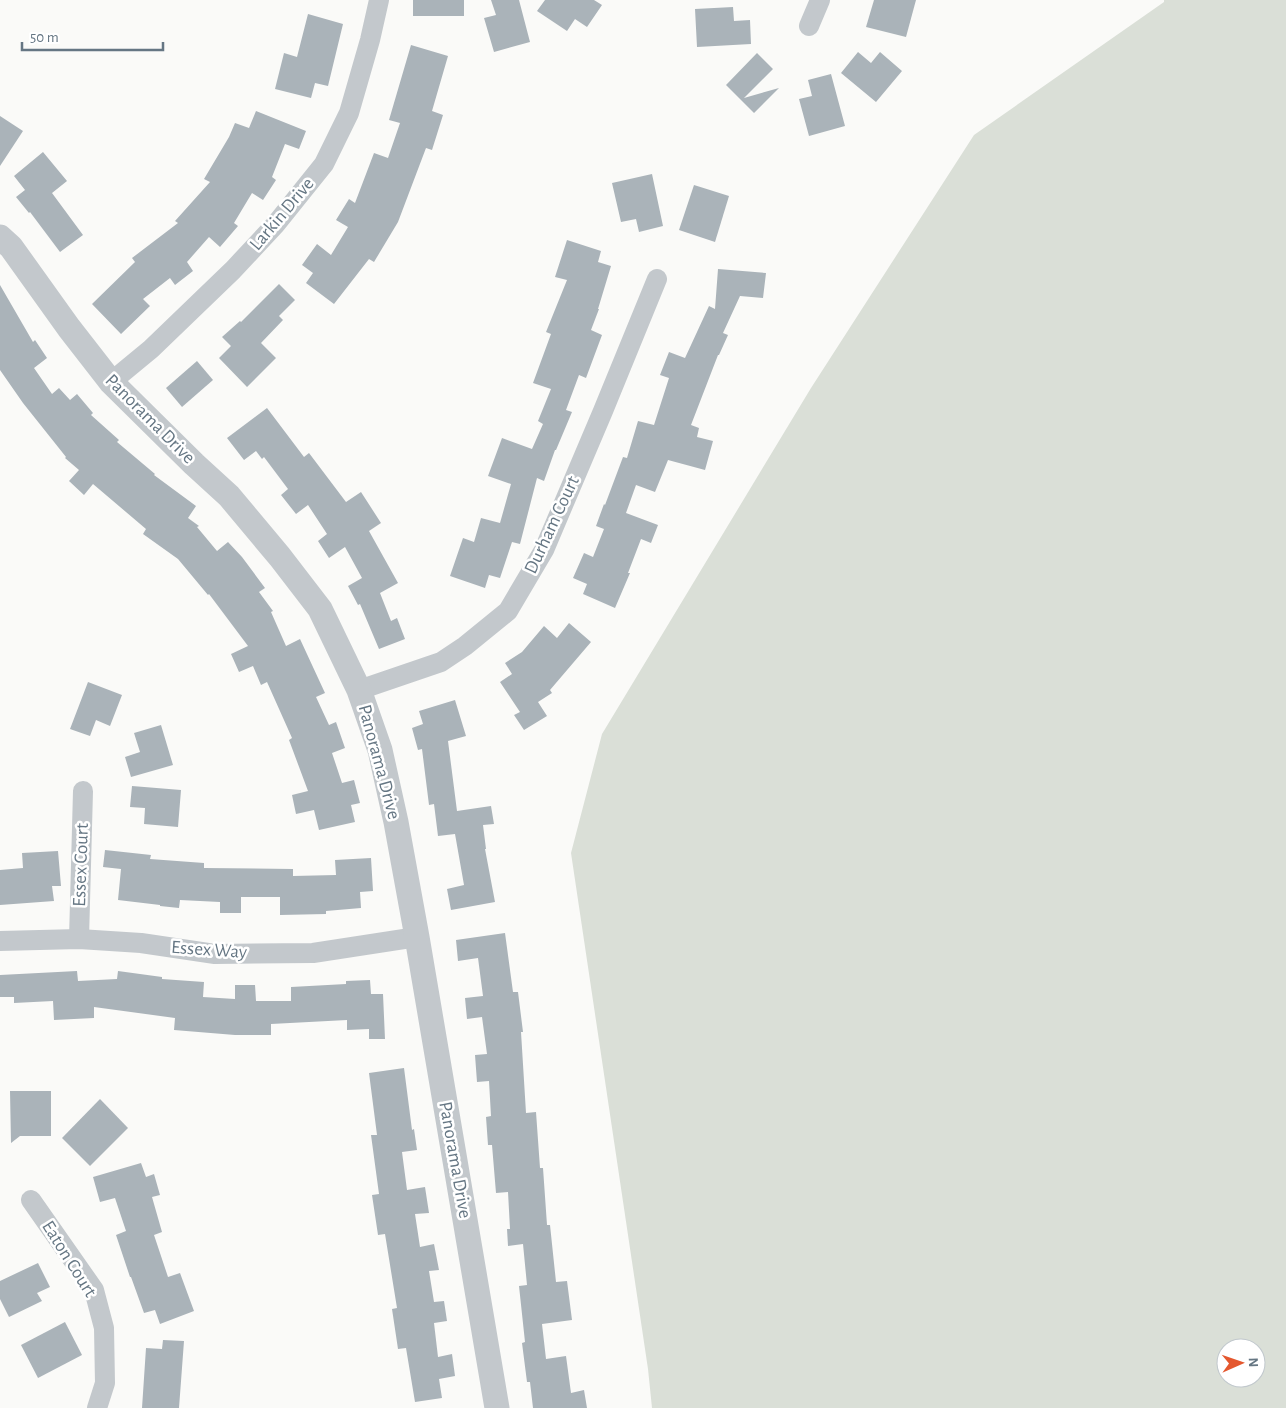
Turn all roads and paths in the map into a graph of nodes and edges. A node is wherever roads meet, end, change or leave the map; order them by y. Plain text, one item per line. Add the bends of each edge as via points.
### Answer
1 (379, 0) edge
2 (820, 0) edge
3 (809, 26) dead end
4 (0, 237) edge
5 (657, 279) dead end
6 (111, 382) junction
7 (359, 690) junction
8 (83, 791) dead end
9 (417, 937) junction
10 (79, 938) junction
11 (0, 941) edge
12 (31, 1200) dead end
13 (97, 1408) edge
14 (497, 1408) edge

1 - 6 street, Larkin Drive via 349,113 324,164 275,225 233,270 151,349
2 - 3 street
4 - 6 street, Panorama Drive via 11,247
5 - 7 street, Durham Court via 544,550 508,610 442,662
6 - 7 street, Panorama Drive via 229,496 280,557 320,609
7 - 9 street, Panorama Drive via 380,750
8 - 10 street, Essex Court
9 - 10 street, Essex Way via 312,953 225,954
9 - 14 street, Panorama Drive
10 - 11 street, Essex Way
12 - 13 street, Eaton Court via 94,1290 104,1328 106,1383

